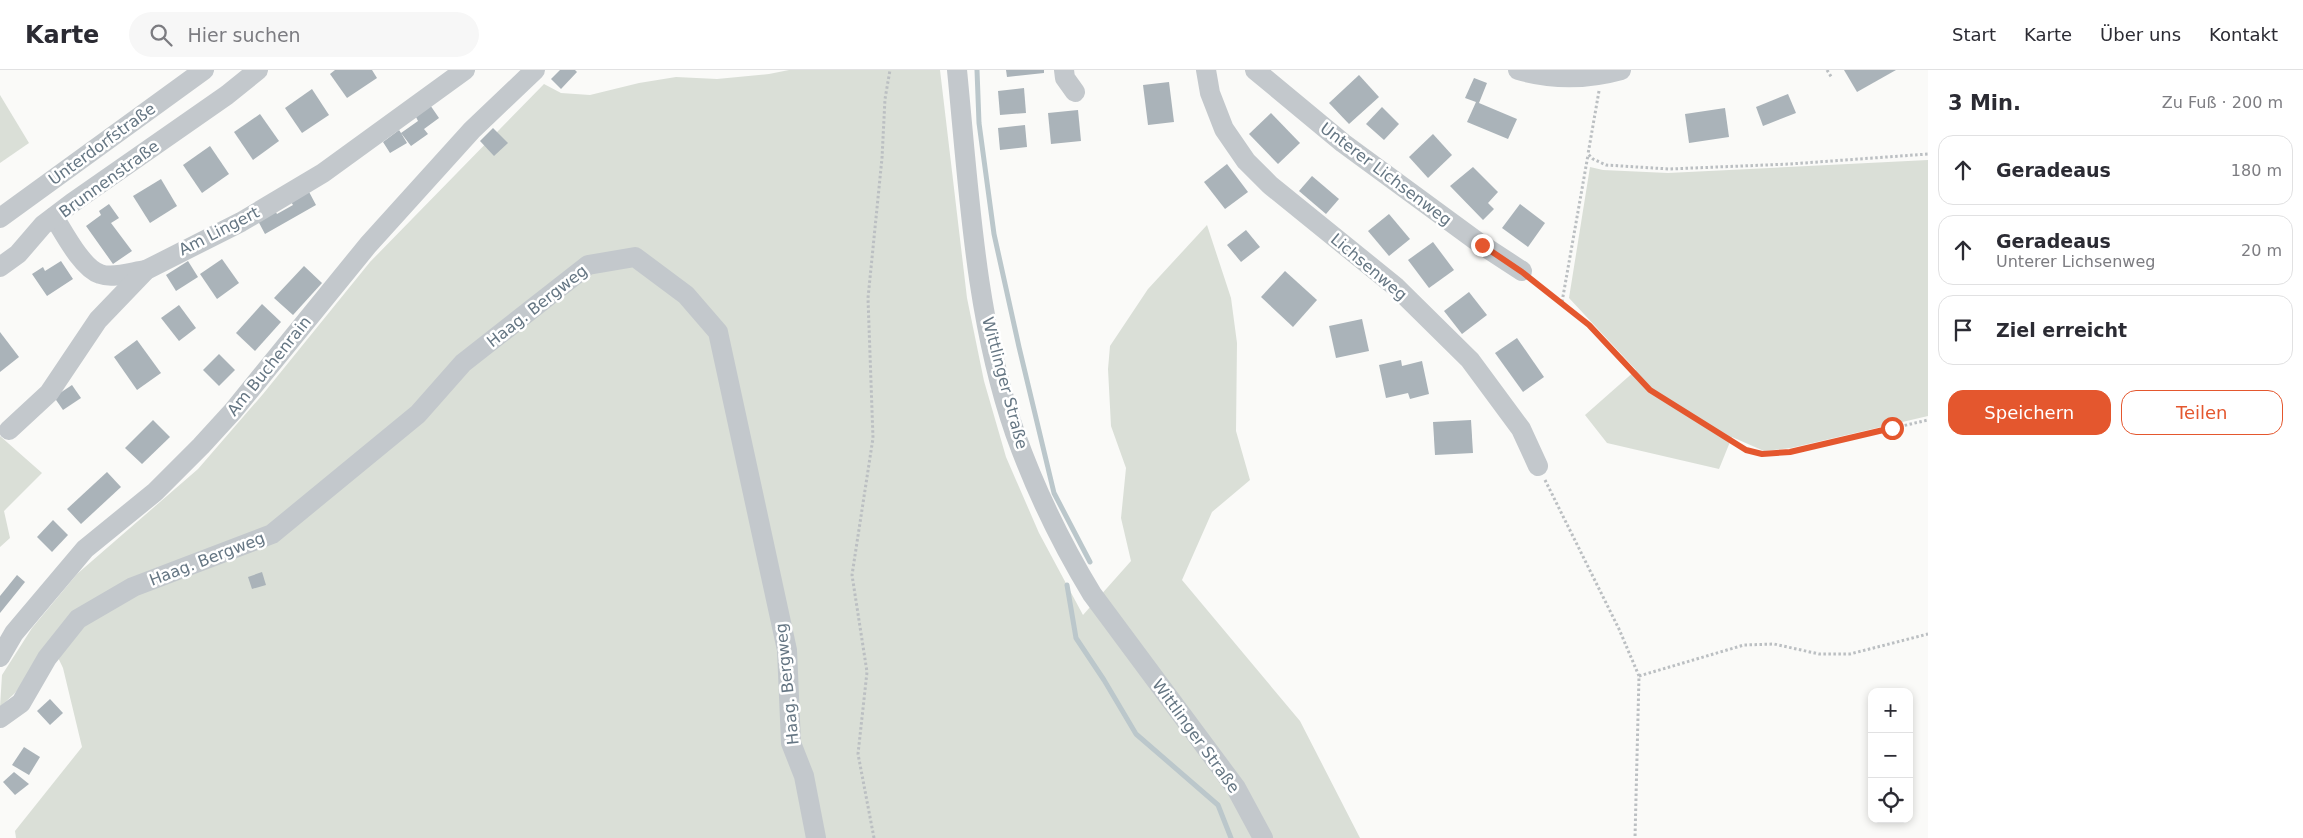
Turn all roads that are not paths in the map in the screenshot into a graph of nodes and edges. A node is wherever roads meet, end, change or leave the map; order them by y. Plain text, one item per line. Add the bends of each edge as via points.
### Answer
1 (204, 70) edge
2 (258, 70) edge
3 (465, 70) edge
4 (535, 70) edge
5 (957, 70) edge
6 (1064, 70) edge
7 (1206, 70) edge
8 (1255, 70) edge
9 (1518, 70) edge
10 (1621, 70) edge
11 (1075, 92) dead end
12 (54, 217) junction
13 (0, 218) edge
14 (0, 267) edge
15 (146, 270) junction
16 (1522, 272) road end
17 (9, 430) dead end
18 (1538, 466) road end
19 (0, 657) edge
20 (0, 718) edge
21 (816, 838) edge
22 (1263, 838) edge

1 - 13 street, Unterdorfstraße
2 - 12 street, Brunnenstraße
3 - 15 street, Am Lingert via 323,172 241,222
4 - 19 street, Am Buchenrain via 472,130 368,245 202,446 155,492 85,549 14,633
5 - 22 street, Wittlinger Straße via 975,252 993,353 1015,432 1040,496 1092,594 1236,788
6 - 11 street via 1065,78
7 - 18 street, Lichsenweg via 1210,92 1224,129 1246,161 1270,185 1396,287 1470,360 1521,429
8 - 16 street, Unterer Lichsenweg via 1343,143
9 - 10 street via 1568,79
12 - 14 street via 18,254
12 - 15 street, Brunnenstraße via 91,270 112,276
15 - 17 street, Am Lingert via 98,320 48,393
20 - 21 street, Haag. Bergweg via 21,702 47,658 78,619 133,587 272,534 418,414 463,363 588,265 635,256 686,295 718,332 787,650 791,744 804,776

